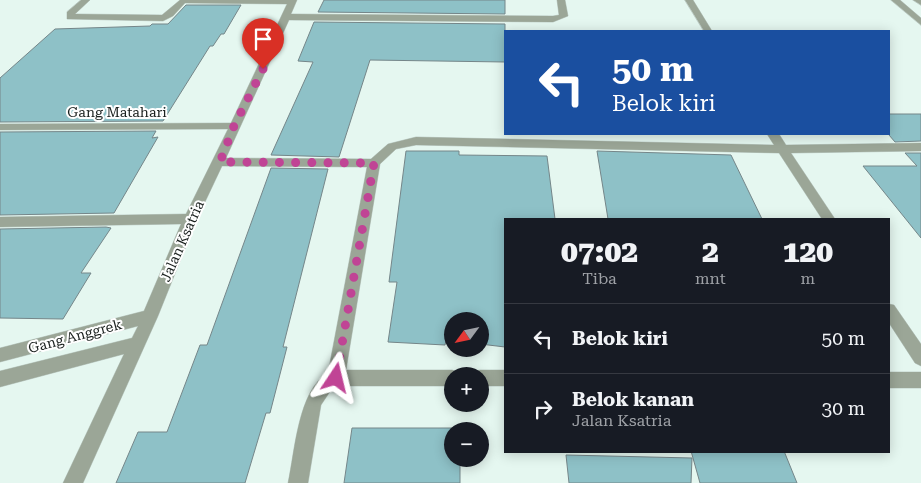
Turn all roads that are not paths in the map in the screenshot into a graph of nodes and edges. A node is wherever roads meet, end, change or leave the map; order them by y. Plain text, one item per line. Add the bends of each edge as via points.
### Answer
1 (86, 0) edge
2 (561, 0) edge
3 (689, 0) edge
4 (895, 0) edge
5 (917, 0) edge
6 (292, 1) edge
7 (921, 3) edge
8 (286, 17) junction
9 (921, 22) edge
10 (707, 30) edge
11 (234, 126) junction
12 (4, 127) edge
13 (774, 135) edge
14 (0, 136) edge
15 (921, 147) edge
16 (783, 150) junction
17 (220, 162) junction
18 (374, 163) junction
19 (827, 218) edge
20 (190, 219) junction
21 (0, 222) edge
22 (890, 312) edge
23 (150, 316) junction
24 (136, 344) junction
25 (0, 355) edge
26 (921, 358) edge
27 (336, 378) junction
28 (444, 378) edge
29 (489, 378) edge
30 (504, 378) edge
31 (0, 379) edge
32 (890, 380) edge
33 (921, 380) edge
34 (73, 483) edge
35 (298, 483) edge

1 - 6 street via 70,17 163,18 184,1
2 - 8 street via 564,16 553,19
3 - 10 street
4 - 9 street
5 - 7 street
6 - 8 street, Jalan Ksatria
8 - 11 street, Jalan Ksatria
11 - 12 street, Gang Matahari
11 - 17 street, Jalan Ksatria
12 - 14 street
13 - 16 street
15 - 16 street
16 - 18 street via 416,141 392,145
16 - 19 street
17 - 18 street
17 - 20 street, Jalan Ksatria
18 - 27 street
20 - 21 street
20 - 23 street, Jalan Ksatria
22 - 26 street
23 - 24 street, Jalan Ksatria
23 - 25 street, Gang Anggrek
24 - 31 street
24 - 34 street, Jalan Ksatria
27 - 28 street
27 - 35 street via 325,384 313,402
29 - 30 street
32 - 33 street

